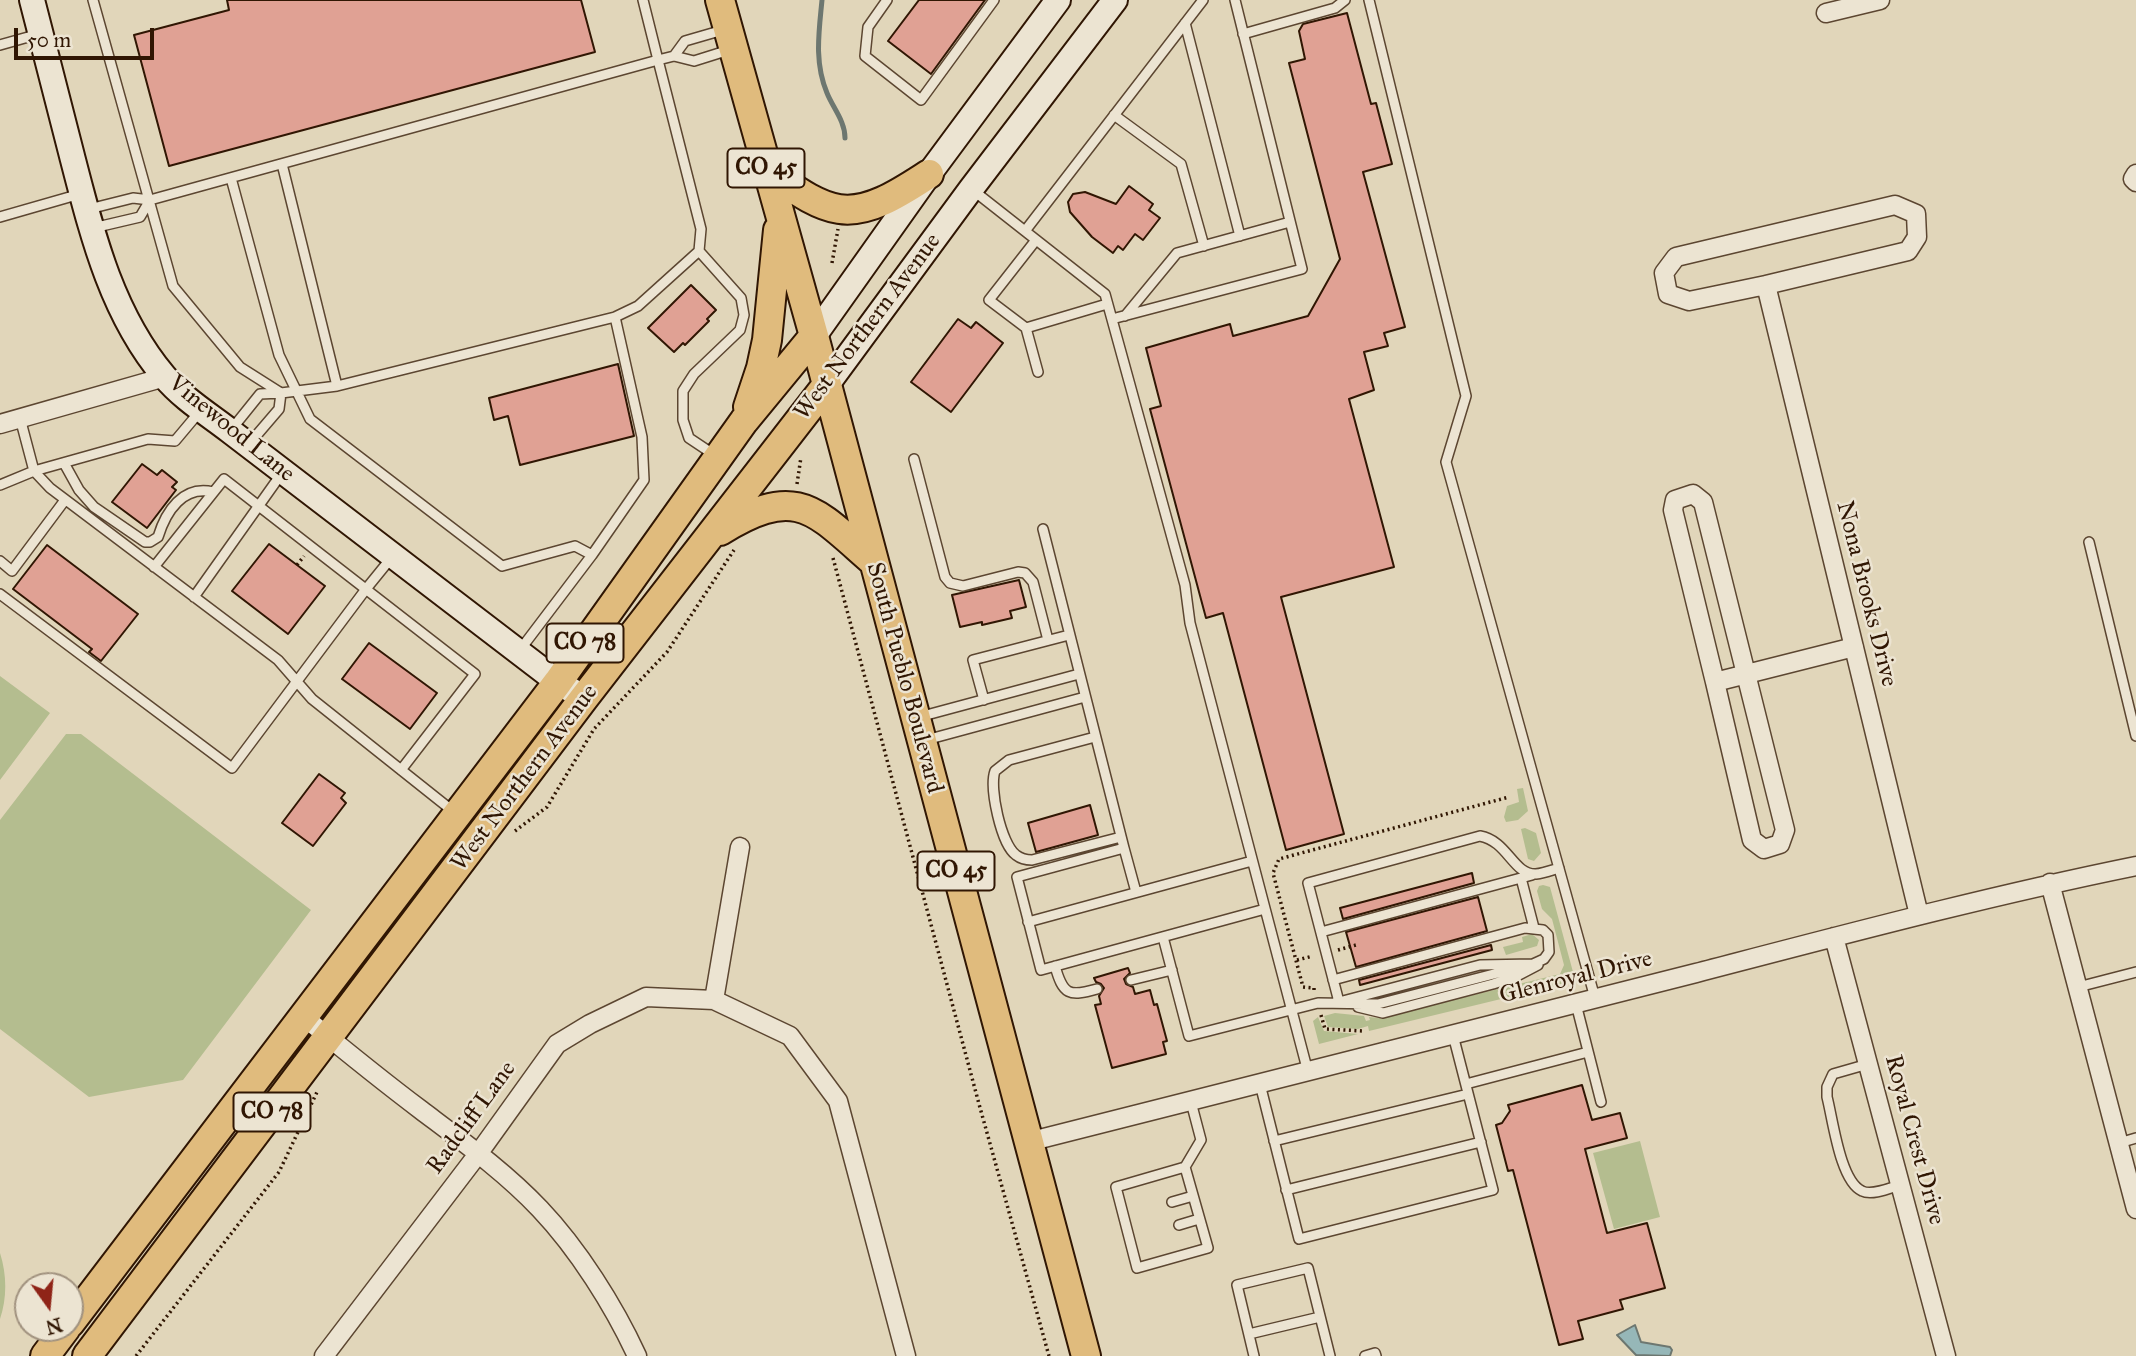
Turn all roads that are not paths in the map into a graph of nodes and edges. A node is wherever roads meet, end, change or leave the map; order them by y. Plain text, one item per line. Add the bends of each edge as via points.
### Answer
1 (32, 0) edge
2 (93, 0) edge
3 (643, 0) edge
4 (720, 0) edge
5 (887, 0) edge
6 (994, 0) edge
7 (1058, 0) edge
8 (1115, 0) edge
9 (1203, 0) edge
10 (1235, 0) edge
11 (1345, 0) edge
12 (1368, 0) edge
13 (1880, 0) edge
14 (1826, 13) dead end
15 (1185, 23) junction
16 (41, 34) junction
17 (1243, 34) junction
18 (731, 38) junction
19 (0, 45) edge
20 (674, 56) junction
21 (658, 60) junction
22 (1114, 115) junction
23 (282, 164) junction
24 (766, 170) junction
25 (929, 174) junction
26 (2136, 174) edge
27 (230, 178) junction
28 (2136, 182) edge
29 (971, 189) junction
30 (150, 201) junction
31 (87, 211) junction
32 (0, 217) edge
33 (779, 217) junction
34 (1290, 222) junction
35 (1025, 231) junction
36 (1240, 236) junction
37 (1036, 240) junction
38 (1204, 246) junction
39 (699, 251) junction
40 (1766, 285) junction
41 (1107, 304) junction
42 (1125, 316) junction
43 (615, 317) junction
44 (1112, 319) junction
45 (1026, 328) junction
46 (814, 336) junction
47 (1038, 372) dead end
48 (165, 377) junction
49 (337, 386) junction
50 (826, 386) junction
51 (296, 392) junction
52 (281, 393) junction
53 (202, 410) junction
54 (20, 418) junction
55 (744, 421) junction
56 (0, 424) edge
57 (239, 438) junction
58 (718, 457) junction
59 (914, 459) dead end
60 (64, 463) junction
61 (34, 471) junction
62 (284, 472) junction
63 (0, 485) edge
64 (213, 492) junction
65 (65, 500) junction
66 (258, 506) junction
67 (1043, 529) dead end
68 (708, 538) junction
69 (2089, 542) dead end
70 (592, 555) junction
71 (393, 556) junction
72 (0, 561) edge
73 (874, 562) junction
74 (154, 567) junction
75 (366, 589) junction
76 (0, 594) edge
77 (194, 597) junction
78 (1069, 635) junction
79 (1048, 640) junction
80 (1853, 647) junction
81 (519, 652) junction
82 (1079, 674) junction
83 (1746, 675) junction
84 (298, 680) junction
85 (558, 682) junction
86 (1715, 682) junction
87 (1085, 697) junction
88 (584, 698) junction
89 (984, 700) junction
90 (918, 729) junction
91 (2136, 736) edge
92 (1095, 737) junction
93 (401, 770) junction
94 (456, 814) junction
95 (1121, 836) junction
96 (740, 847) dead end
97 (1124, 848) junction
98 (1252, 861) junction
99 (2136, 866) edge
100 (1559, 868) junction
101 (1537, 874) junction
102 (1521, 878) junction
103 (2050, 883) junction
104 (1136, 892) junction
105 (1265, 909) junction
106 (1919, 915) junction
107 (1028, 922) junction
108 (1534, 928) junction
109 (1321, 932) junction
110 (1163, 937) junction
111 (1834, 937) junction
112 (1544, 959) junction
113 (1055, 966) junction
114 (1172, 970) junction
115 (2136, 972) edge
116 (1132, 980) dead end
117 (1333, 980) junction
118 (2078, 987) junction
119 (1097, 989) dead end
120 (1595, 998) junction
121 (714, 1000) junction
122 (1339, 1002) junction
123 (1576, 1003) junction
124 (1292, 1010) junction
125 (304, 1017) junction
126 (1453, 1035) junction
127 (328, 1037) junction
128 (1588, 1052) junction
129 (1868, 1064) junction
130 (1308, 1072) junction
131 (1260, 1084) junction
132 (1466, 1084) junction
133 (1468, 1094) junction
134 (1191, 1102) junction
135 (1601, 1102) dead end
136 (2127, 1140) edge
137 (1274, 1141) junction
138 (1028, 1142) junction
139 (1481, 1142) junction
140 (478, 1154) junction
141 (1185, 1167) junction
142 (1900, 1185) junction
143 (1286, 1190) junction
144 (1193, 1196) junction
145 (1172, 1202) dead end
146 (2136, 1209) edge
147 (1135, 1213) dead end
148 (1124, 1216) junction
149 (1199, 1219) junction
150 (1179, 1225) dead end
151 (1141, 1236) dead end
152 (1130, 1239) junction
153 (84, 1305) edge
154 (1320, 1317) junction
155 (1249, 1335) junction
156 (87, 1356) edge
157 (324, 1356) edge
158 (637, 1356) edge
159 (906, 1356) edge
160 (1086, 1356) edge
161 (1254, 1356) edge
162 (1330, 1356) edge
163 (1365, 1356) edge
164 (1376, 1356) edge
165 (1946, 1356) edge

1 - 16 main road, Vinewood Lane
2 - 30 lane
3 - 21 lane
4 - 18 main road, South Pueblo Boulevard / CO 45
5 - 6 lane via 868,27 865,56 921,100
7 - 25 main road, West Northern Avenue / CO 78
8 - 29 main road, West Northern Avenue / CO 78
9 - 15 lane
10 - 17 lane
11 - 17 lane via 1335,8
12 - 100 lane via 1466,396 1446,462
13 - 14 street
15 - 22 lane
15 - 36 lane
16 - 19 lane
16 - 31 main road, Vinewood Lane
17 - 34 lane
18 - 20 lane via 694,61
18 - 20 lane via 685,41
18 - 24 main road, South Pueblo Boulevard / CO 45
20 - 21 lane
21 - 23 lane
21 - 39 lane via 701,229
22 - 35 lane
22 - 38 lane via 1181,164
23 - 27 lane
23 - 49 lane
24 - 25 main road via 816,201 840,209 866,206
24 - 33 main road, South Pueblo Boulevard / CO 45
25 - 46 main road, West Northern Avenue / CO 78
26 - 28 street
27 - 30 lane
27 - 51 lane via 279,355
29 - 35 lane
29 - 50 main road, West Northern Avenue / CO 78
30 - 31 lane via 133,198
30 - 31 lane via 140,217
30 - 52 lane via 173,286 240,367
31 - 32 lane
31 - 48 main road, Vinewood Lane via 116,298
33 - 46 main road, South Pueblo Boulevard / CO 45
33 - 55 main road via 766,340
34 - 36 lane
34 - 42 lane via 1302,270
35 - 37 lane
36 - 38 lane
37 - 41 lane via 1105,294
37 - 45 lane via 989,300
38 - 42 lane via 1177,253
39 - 43 lane via 638,306
39 - 58 lane via 741,298 744,315 740,330 694,374 683,391 683,420 689,438
40 - 40 street via 1689,301 1668,294 1664,273 1676,257 1895,205 1916,214 1917,237 1908,251
40 - 80 street, Nona Brooks Drive
41 - 44 lane
41 - 45 lane
42 - 44 lane
43 - 49 lane
43 - 70 lane via 642,437 643,480
44 - 98 lane via 1185,585 1189,623
45 - 47 lane
46 - 50 main road, South Pueblo Boulevard / CO 45
46 - 55 main road, West Northern Avenue / CO 78
48 - 53 main road, Vinewood Lane
48 - 54 street
49 - 51 lane
50 - 68 main road, West Northern Avenue / CO 78
50 - 73 main road, South Pueblo Boulevard / CO 45
51 - 52 lane
51 - 70 lane via 310,419 502,566 575,546
52 - 57 lane via 279,409
52 - 57 lane via 260,394
53 - 57 main road, Vinewood Lane
53 - 60 lane via 175,441 148,439
54 - 56 street
54 - 61 lane
55 - 58 main road, West Northern Avenue / CO 78
57 - 62 main road, Vinewood Lane
58 - 85 main road, West Northern Avenue / CO 78
59 - 79 lane via 950,583 956,586 1018,572 1030,577
60 - 61 lane
60 - 64 lane via 94,507 145,542 158,537 179,499 202,489
61 - 63 lane
61 - 65 lane
62 - 66 lane
62 - 71 main road, Vinewood Lane
64 - 66 lane via 224,479
64 - 74 lane
65 - 72 lane via 12,571
65 - 74 lane
66 - 75 lane
66 - 77 lane
67 - 78 lane
68 - 73 main road via 744,516 793,505 825,519
68 - 88 main road, West Northern Avenue / CO 78
69 - 91 lane
70 - 81 lane
71 - 75 lane
71 - 81 main road, Vinewood Lane
73 - 90 main road, South Pueblo Boulevard / CO 45
74 - 77 lane
75 - 84 lane
75 - 93 lane via 475,674
76 - 84 lane via 232,768
77 - 84 lane
78 - 79 lane
78 - 82 lane
79 - 89 lane via 973,660
80 - 83 street
80 - 106 street, Nona Brooks Drive
81 - 85 main road, Vinewood Lane
82 - 87 lane
82 - 89 lane
83 - 86 street
83 - 86 street via 1785,830 1780,844 1764,849 1752,840
83 - 86 street via 1703,502 1693,494 1675,500 1673,510
84 - 93 lane via 312,699
85 - 88 main road, Vinewood Lane
85 - 94 main road, West Northern Avenue / CO 78
87 - 90 lane
87 - 92 lane
88 - 127 main road, West Northern Avenue / CO 78
89 - 90 lane
90 - 138 main road, South Pueblo Boulevard / CO 45
92 - 95 lane
92 - 95 lane via 1009,760 995,771 992,789 1006,840 1023,860
93 - 94 lane
94 - 125 main road, West Northern Avenue / CO 78
95 - 97 lane
96 - 121 street
97 - 104 lane
97 - 107 lane via 1017,877
98 - 104 lane
98 - 105 lane
99 - 103 street, Glenroyal Drive
100 - 101 lane
100 - 120 lane
101 - 102 lane
101 - 109 lane via 1517,866 1500,845 1480,836 1308,883
102 - 108 lane
102 - 109 lane
103 - 106 street, Glenroyal Drive
103 - 118 street
104 - 107 lane
105 - 110 lane
105 - 124 lane
106 - 111 street, Glenroyal Drive
107 - 113 lane via 1041,970
108 - 112 lane via 1548,935 1549,952
108 - 117 lane
109 - 117 lane
110 - 113 lane
110 - 114 lane
111 - 120 street, Glenroyal Drive
111 - 129 street, Royal Crest Drive
112 - 122 lane via 1532,964 1480,965
112 - 122 lane via 1517,976 1383,1013
113 - 119 lane via 1062,987 1070,993
114 - 116 lane
114 - 124 lane via 1189,1036
115 - 118 lane
117 - 122 lane
118 - 136 street
120 - 123 street, Glenroyal Drive
121 - 140 street, Radcliff Lane via 646,997 556,1044
121 - 159 street, Radcliff Lane via 790,1037 838,1101
122 - 124 lane
123 - 126 street, Glenroyal Drive
123 - 128 lane
124 - 130 lane
125 - 127 street
125 - 153 main road, West Northern Avenue / CO 78
126 - 130 street, Glenroyal Drive
126 - 132 lane
127 - 140 street
127 - 156 main road, West Northern Avenue / CO 78
128 - 132 lane
128 - 135 lane
129 - 142 street, Royal Crest Drive
129 - 142 lane via 1833,1074 1827,1087 1847,1177 1862,1191
130 - 131 street, Glenroyal Drive
131 - 134 street, Glenroyal Drive
131 - 137 lane
132 - 133 lane
133 - 137 lane
133 - 139 lane
134 - 138 street, Glenroyal Drive
134 - 141 lane via 1201,1140
136 - 146 street
137 - 143 lane
138 - 160 main road, South Pueblo Boulevard / CO 45
139 - 143 lane
139 - 143 lane via 1493,1190 1299,1239
140 - 157 street, Radcliff Lane
140 - 158 street via 540,1209 574,1250
141 - 144 lane
141 - 148 lane via 1116,1187
142 - 165 street, Royal Crest Drive
144 - 145 lane
144 - 149 lane
147 - 148 lane
148 - 152 lane
149 - 150 lane
149 - 152 lane via 1208,1248 1137,1268
151 - 152 lane
154 - 155 lane
154 - 155 lane via 1308,1268 1237,1286
154 - 162 lane
155 - 161 lane
163 - 164 lane

